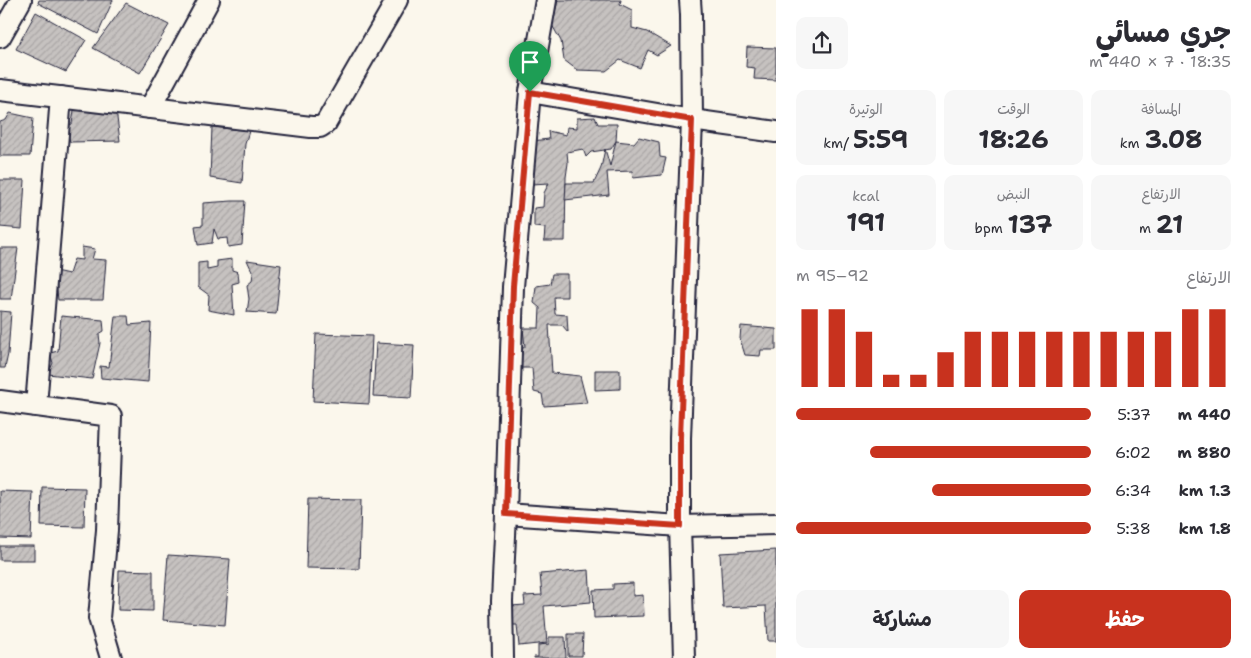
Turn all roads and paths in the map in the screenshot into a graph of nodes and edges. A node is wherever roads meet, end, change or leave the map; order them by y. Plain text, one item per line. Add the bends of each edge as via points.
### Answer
1 (21, 0) edge
2 (209, 0) edge
3 (397, 0) edge
4 (546, 0) edge
5 (690, 0) edge
6 (0, 37) edge
7 (0, 90) edge
8 (530, 92) junction
9 (61, 97) junction
10 (150, 108) junction
11 (692, 120) junction
12 (776, 132) edge
13 (0, 401) edge
14 (36, 406) junction
15 (506, 514) junction
16 (776, 524) edge
17 (680, 526) junction
18 (111, 658) edge
19 (503, 658) edge
20 (684, 658) edge

1 - 6 street
2 - 10 street
3 - 10 street via 326,123 320,126
4 - 8 street
5 - 11 street
7 - 9 street
8 - 11 street
8 - 15 street via 513,286
9 - 10 street
9 - 14 street
11 - 12 street
11 - 17 street via 680,438
13 - 14 street
14 - 18 street via 111,416 107,530 99,618
15 - 17 street
15 - 19 street
16 - 17 street
17 - 20 street

